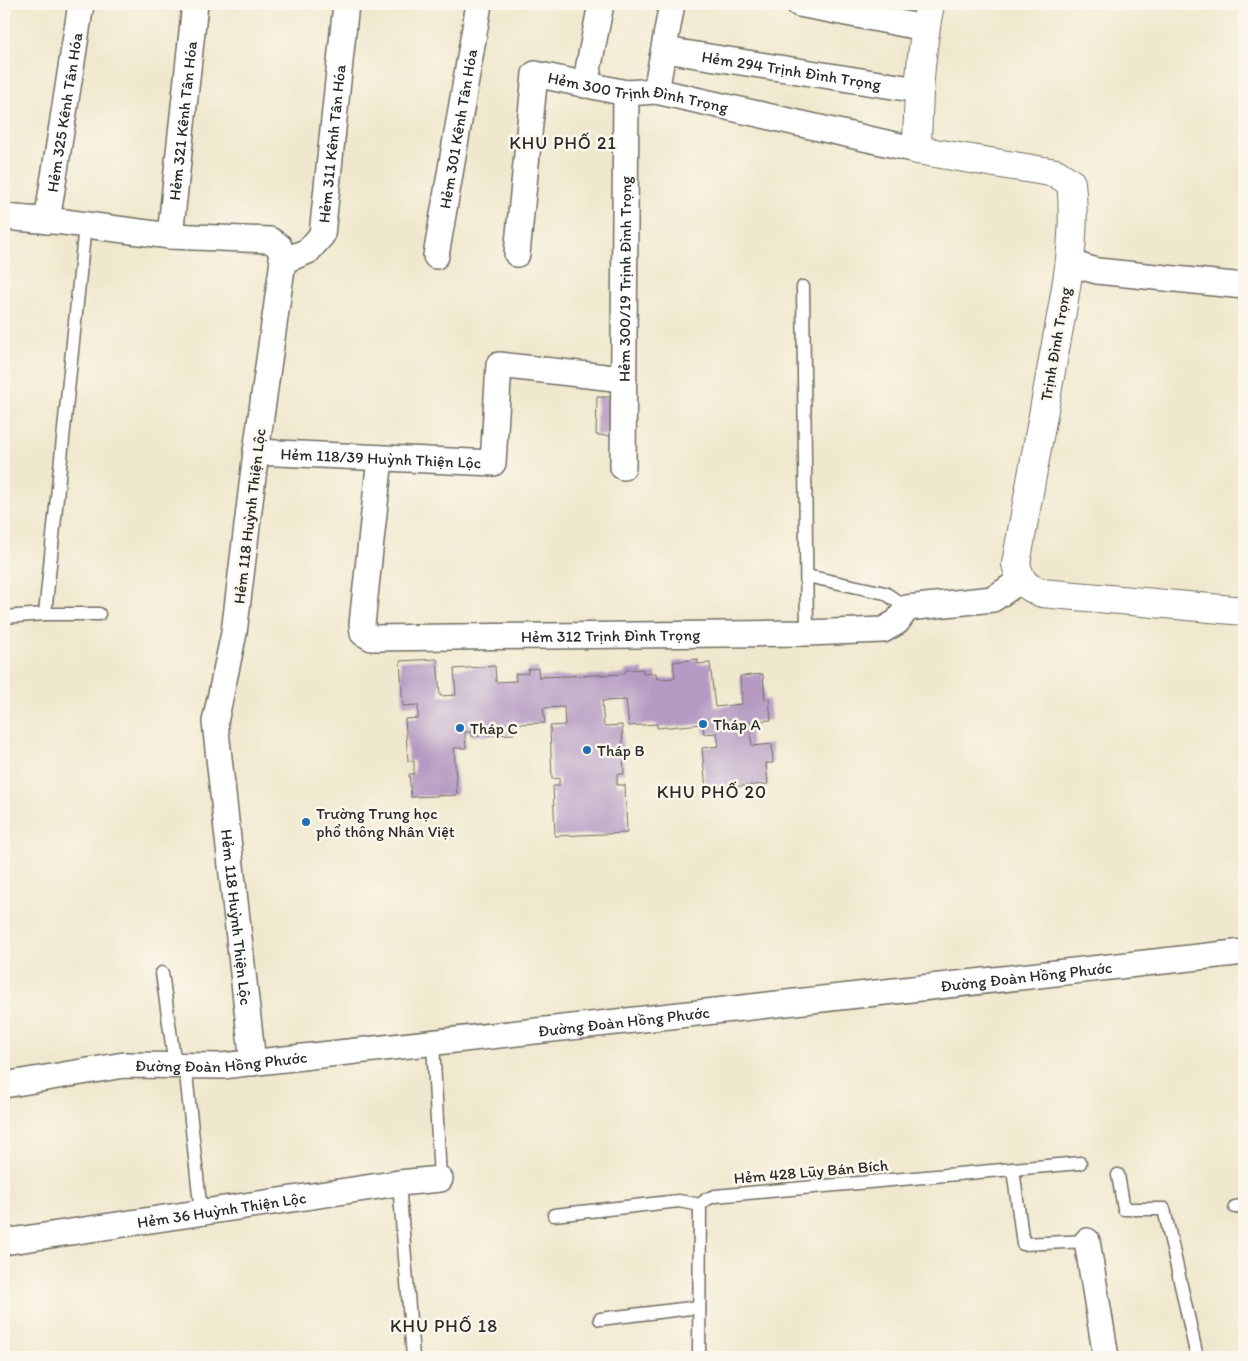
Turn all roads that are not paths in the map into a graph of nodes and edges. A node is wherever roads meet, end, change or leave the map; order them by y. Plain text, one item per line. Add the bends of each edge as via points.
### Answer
1 (81, 4) edge
2 (195, 4) edge
3 (346, 4) edge
4 (480, 4) edge
5 (600, 4) edge
6 (672, 4) edge
7 (799, 4) edge
8 (928, 16) edge
9 (665, 50) junction
10 (585, 85) junction
11 (918, 90) junction
12 (656, 91) junction
13 (626, 93) junction
14 (917, 150) junction
15 (4, 217) edge
16 (47, 221) junction
17 (85, 225) junction
18 (170, 236) junction
19 (517, 254) dead end
20 (436, 256) dead end
21 (283, 261) junction
22 (1068, 263) junction
23 (1244, 286) edge
24 (804, 287) dead end
25 (623, 379) junction
26 (256, 452) junction
27 (380, 458) junction
28 (623, 467) dead end
29 (807, 576) junction
30 (1021, 580) junction
31 (907, 608) junction
32 (1244, 611) edge
33 (45, 614) junction
34 (99, 614) dead end
35 (4, 617) edge
36 (807, 633) junction
37 (1244, 952) edge
38 (162, 973) dead end
39 (433, 1042) junction
40 (253, 1063) junction
41 (180, 1066) junction
42 (4, 1085) edge
43 (1080, 1163) dead end
44 (1013, 1169) junction
45 (1118, 1175) dead end
46 (440, 1178) joint
47 (399, 1183) junction
48 (700, 1204) junction
49 (202, 1213) junction
50 (554, 1215) dead end
51 (1087, 1240) joint
52 (4, 1242) edge
53 (699, 1307) junction
54 (600, 1319) dead end
55 (413, 1357) edge
56 (699, 1357) edge
57 (1106, 1357) edge
58 (1197, 1357) edge

1 - 16 street, Hẻm 325 Kênh Tân Hóa
2 - 18 street, Hẻm 321 Kênh Tân Hóa
3 - 21 street, Hẻm 311 Kênh Tân Hóa via 322,235 308,251
4 - 20 street, Hẻm 301 Kênh Tân Hóa
5 - 10 street
6 - 9 street
7 - 8 street
8 - 11 street
9 - 11 street, Hẻm 294 Trịnh Đình Trọng
9 - 12 street
10 - 13 street, Hẻm 300 Trịnh Đình Trọng
10 - 19 street, Hẻm 300 Trịnh Đình Trọng via 534,74
11 - 14 street
12 - 13 street, Hẻm 300 Trịnh Đình Trọng
12 - 14 street, Hẻm 300 Trịnh Đình Trọng
13 - 25 street, Hẻm 300/19 Trịnh Đình Trọng
14 - 22 street, Trịnh Đình Trọng via 1056,173 1071,183 1074,205
15 - 16 street
16 - 17 street
17 - 18 street
17 - 33 lane
18 - 21 street via 270,240 279,246
21 - 26 street, Hẻm 118 Huỳnh Thiện Lộc
22 - 23 street via 1097,271
22 - 30 street, Trịnh Đình Trọng via 1060,326 1016,564
24 - 29 lane
25 - 27 street, Hẻm 118/39 Huỳnh Thiện Lộc via 499,365 493,463
25 - 28 street, Hẻm 300/19 Trịnh Đình Trọng
26 - 27 street, Hẻm 118/39 Huỳnh Thiện Lộc
26 - 40 street, Hẻm 118 Huỳnh Thiện Lộc via 234,633 215,722
27 - 36 street, Hẻm 312 Trịnh Đình Trọng via 362,624 363,633 372,638
29 - 31 lane via 885,593
29 - 36 lane
30 - 31 street via 993,599
30 - 32 street via 1042,593
31 - 36 street, Hẻm 312 Trịnh Đình Trọng via 897,622 883,630
33 - 34 lane
33 - 35 lane
37 - 39 street, Đường Đoàn Hồng Phước
38 - 41 lane
39 - 40 street, Đường Đoàn Hồng Phước
39 - 46 lane
40 - 41 street, Đường Đoàn Hồng Phước
41 - 42 street, Đường Đoàn Hồng Phước via 124,1065
41 - 49 lane
43 - 44 lane, Hẻm 428 Lũy Bán Bích
44 - 48 lane, Hẻm 428 Lũy Bán Bích via 715,1196
44 - 51 lane via 1023,1244
45 - 58 lane via 1124,1209 1164,1209
46 - 47 street, Hẻm 36 Huỳnh Thiện Lộc
47 - 49 street, Hẻm 36 Huỳnh Thiện Lộc
47 - 55 lane
48 - 50 lane via 679,1201
48 - 53 lane
49 - 52 street, Hẻm 36 Huỳnh Thiện Lộc
51 - 57 street
53 - 54 lane
53 - 56 lane

